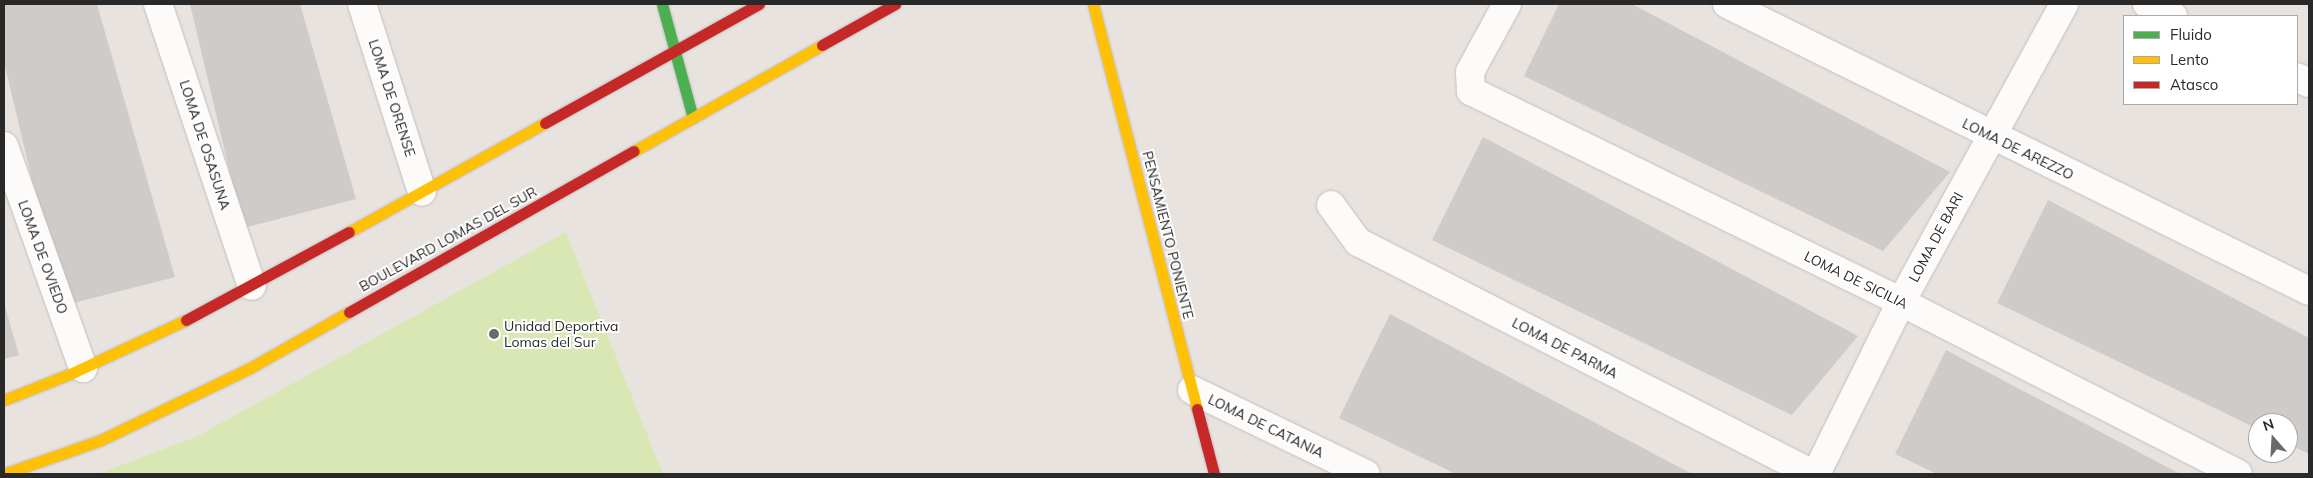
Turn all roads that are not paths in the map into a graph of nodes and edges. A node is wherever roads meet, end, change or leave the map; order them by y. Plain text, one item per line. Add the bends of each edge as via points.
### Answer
1 (158, 4) edge
2 (362, 4) edge
3 (662, 4) edge
4 (759, 4) edge
5 (895, 4) edge
6 (1093, 4) edge
7 (1506, 4) edge
8 (1727, 4) edge
9 (2064, 4) edge
10 (2148, 4) edge
11 (2171, 15) edge
12 (675, 51) junction
13 (693, 118) junction
14 (1990, 136) junction
15 (4, 146) edge
16 (422, 192) junction
17 (1331, 205) dead end
18 (252, 286) junction
19 (2309, 291) edge
20 (1901, 302) junction
21 (83, 368) junction
22 (1192, 390) junction
23 (4, 400) edge
24 (4, 474) edge
25 (1214, 474) edge
26 (1366, 474) edge
27 (1814, 474) edge
28 (2238, 474) edge

1 - 18 street, LOMA DE OSASUNA
2 - 16 street, LOMA DE ORENSE
3 - 12 street
4 - 12 street
5 - 13 street, BOULEVARD LOMAS DEL SUR
6 - 22 street, PENSAMIENTO PONIENTE
7 - 20 street, LOMA DE SICILIA via 1470,72 1471,91
8 - 14 street, LOMA DE AREZZO
9 - 14 street, LOMA DE BARI
10 - 11 street
12 - 13 street
12 - 16 street
13 - 24 street, BOULEVARD LOMAS DEL SUR via 250,368 101,440
14 - 19 street, LOMA DE AREZZO
14 - 20 street, LOMA DE BARI
15 - 21 street, LOMA DE OVIEDO
16 - 18 street
17 - 27 street, LOMA DE PARMA via 1358,242
18 - 21 street
20 - 27 street, LOMA DE BARI
20 - 28 street, LOMA DE SICILIA
21 - 23 street
22 - 25 street, PENSAMIENTO PONIENTE
22 - 26 street, LOMA DE CATANIA

